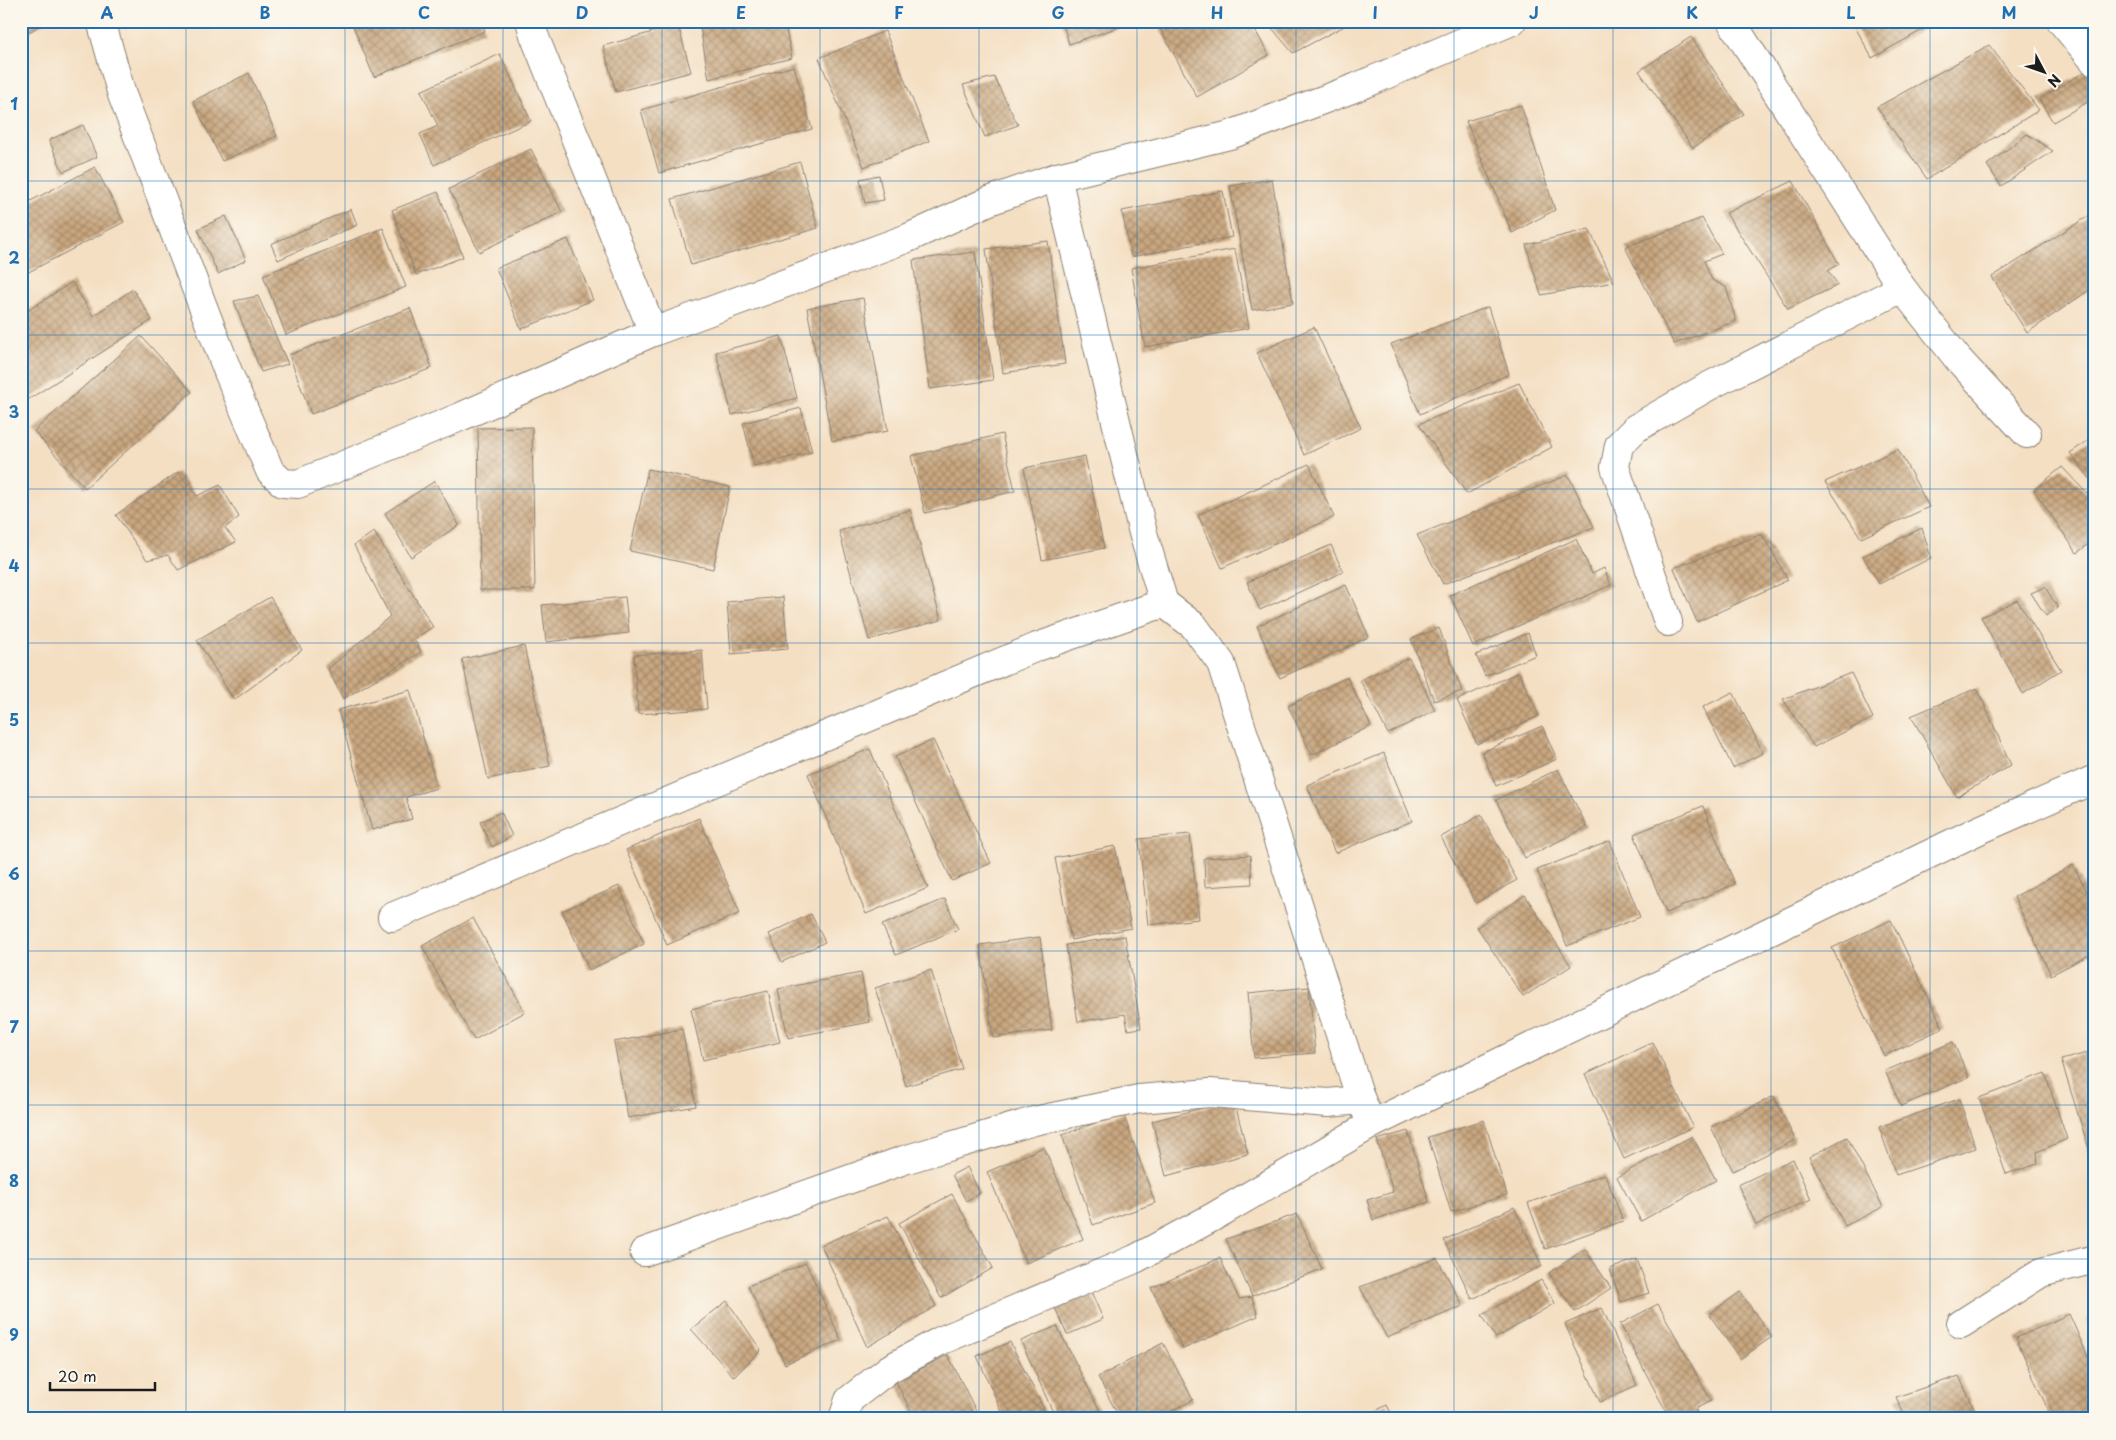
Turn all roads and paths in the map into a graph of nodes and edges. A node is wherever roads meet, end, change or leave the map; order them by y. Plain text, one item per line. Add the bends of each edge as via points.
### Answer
1 (101, 21) edge
2 (530, 21) edge
3 (1731, 21) edge
4 (2061, 21) edge
5 (1511, 22) edge
6 (2095, 62) edge
7 (1057, 177) junction
8 (1902, 288) junction
9 (653, 332) junction
10 (2027, 434) dead end
11 (1164, 603) junction
12 (1668, 622) dead end
13 (2095, 778) edge
14 (392, 916) dead end
15 (1367, 1112) junction
16 (644, 1252) dead end
17 (2095, 1259) edge
18 (1961, 1324) dead end
19 (843, 1419) edge

1 - 9 street via 122,95 228,372 270,471 283,483 298,484
2 - 9 street via 586,170
3 - 8 street
4 - 6 street
5 - 7 street via 1357,87 1230,135
7 - 9 street via 989,200 899,241
7 - 11 street via 1143,533
8 - 10 street via 1958,359
8 - 12 street via 1709,386 1636,428 1619,445 1615,467
11 - 14 street via 1038,647
11 - 15 street via 1194,626 1221,663
13 - 15 street
15 - 16 street via 1328,1103 1210,1093 1139,1098 1034,1121 904,1160
15 - 19 street via 1213,1217 1135,1259 940,1341 897,1364 849,1400
17 - 18 street via 2041,1273

